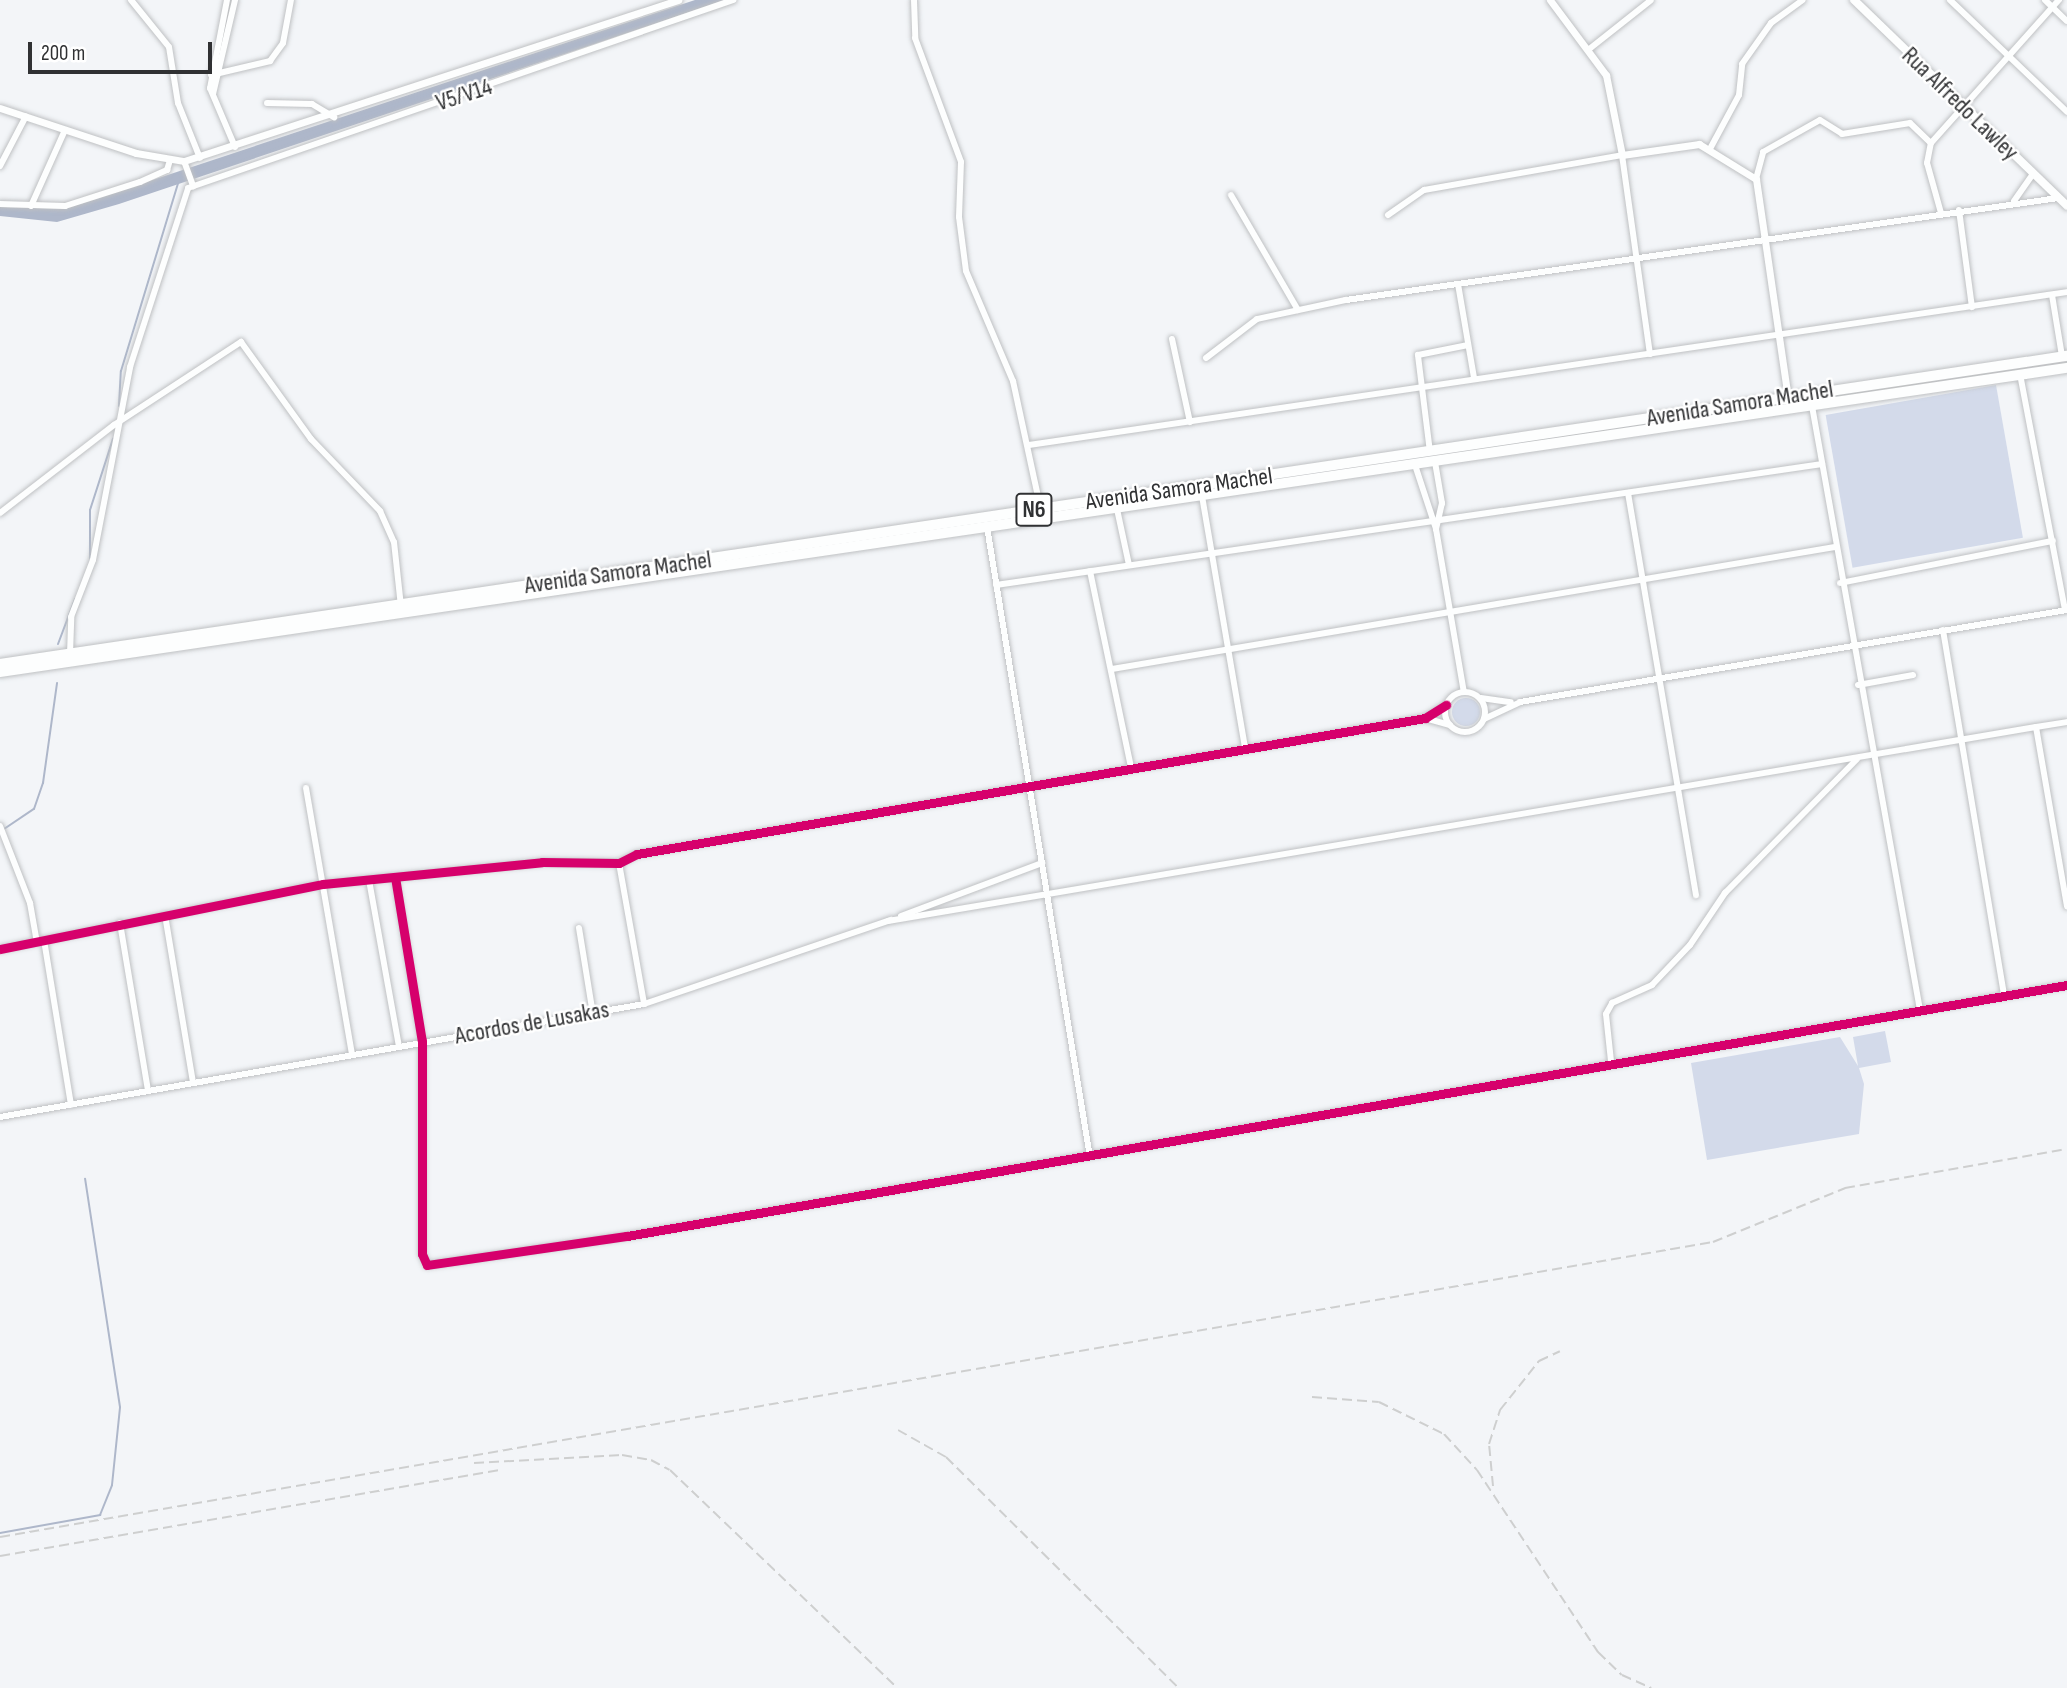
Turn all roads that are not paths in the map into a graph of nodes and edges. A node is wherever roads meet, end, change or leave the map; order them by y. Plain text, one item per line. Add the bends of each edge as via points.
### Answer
1 (131, 0) edge
2 (227, 0) edge
3 (235, 0) edge
4 (291, 0) edge
5 (678, 0) edge
6 (733, 0) edge
7 (914, 0) edge
8 (1549, 0) edge
9 (1651, 0) edge
10 (1803, 0) edge
11 (1854, 0) edge
12 (1950, 0) edge
13 (2045, 0) edge
14 (2059, 0) edge
15 (2052, 7) junction
16 (2067, 21) edge
17 (1588, 50) junction
18 (2007, 55) junction
19 (211, 75) junction
20 (221, 75) junction
21 (213, 94) junction
22 (267, 103) dead end
23 (1962, 107) junction
24 (0, 108) edge
25 (2067, 112) edge
26 (26, 117) junction
27 (334, 117) junction
28 (65, 130) junction
29 (1931, 143) junction
30 (235, 147) junction
31 (1711, 147) junction
32 (1622, 155) junction
33 (200, 158) junction
34 (170, 160) junction
35 (184, 161) junction
36 (0, 166) edge
37 (2033, 174) junction
38 (1756, 179) junction
39 (193, 186) junction
40 (1231, 195) dead end
41 (2058, 198) junction
42 (2014, 201) junction
43 (0, 204) edge
44 (31, 206) junction
45 (2067, 206) edge
46 (1959, 210) junction
47 (1941, 213) junction
48 (1388, 215) dead end
49 (1763, 240) junction
50 (1638, 257) junction
51 (1458, 284) junction
52 (2067, 292) edge
53 (2052, 295) junction
54 (1972, 307) junction
55 (1298, 310) junction
56 (1778, 335) junction
57 (1172, 339) dead end
58 (1468, 345) junction
59 (1650, 354) junction
60 (2065, 356) edge
61 (1206, 358) dead end
62 (2033, 360) junction
63 (2006, 364) junction
64 (2067, 368) edge
65 (2036, 372) junction
66 (2014, 375) junction
67 (1474, 378) junction
68 (1422, 387) junction
69 (1846, 387) junction
70 (1788, 399) junction
71 (1848, 400) junction
72 (1812, 406) junction
73 (1738, 411) junction
74 (1190, 422) junction
75 (119, 424) junction
76 (1029, 445) junction
77 (1465, 446) junction
78 (1430, 452) junction
79 (1466, 457) junction
80 (1435, 462) junction
81 (1822, 464) junction
82 (1415, 465) junction
83 (1628, 493) junction
84 (1202, 496) junction
85 (1117, 509) junction
86 (0, 513) edge
87 (1041, 514) junction
88 (1441, 516) junction
89 (1429, 518) junction
90 (987, 527) junction
91 (1436, 529) junction
92 (2053, 541) junction
93 (1835, 547) junction
94 (1213, 552) junction
95 (1129, 565) junction
96 (1090, 571) junction
97 (1642, 576) junction
98 (1840, 583) junction
99 (996, 585) junction
100 (1451, 608) junction
101 (401, 610) junction
102 (2066, 610) edge
103 (1943, 630) junction
104 (1231, 647) junction
105 (1851, 647) junction
106 (70, 654) junction
107 (0, 664) edge
108 (1112, 668) junction
109 (0, 672) edge
110 (1913, 675) dead end
111 (1662, 680) junction
112 (1858, 685) junction
113 (1464, 692) junction
114 (1479, 698) junction
115 (1520, 702) junction
116 (1446, 705) junction
117 (1425, 718) junction
118 (1484, 719) junction
119 (2067, 722) edge
120 (1450, 725) junction
121 (2036, 727) junction
122 (1963, 740) junction
123 (1245, 748) junction
124 (1871, 755) junction
125 (1858, 758) junction
126 (1131, 768) junction
127 (1028, 786) junction
128 (306, 788) dead end
129 (1681, 788) junction
130 (0, 826) edge
131 (619, 863) junction
132 (1042, 863) junction
133 (395, 877) junction
134 (369, 880) junction
135 (323, 884) junction
136 (1696, 895) dead end
137 (1048, 897) junction
138 (2067, 906) edge
139 (165, 915) junction
140 (888, 921) junction
141 (120, 923) junction
142 (579, 928) dead end
143 (41, 941) junction
144 (0, 949) edge
145 (2067, 985) edge
146 (2004, 995) junction
147 (644, 1004) junction
148 (1920, 1010) junction
149 (593, 1014) junction
150 (422, 1041) junction
151 (398, 1046) junction
152 (352, 1054) junction
153 (1611, 1061) junction
154 (193, 1083) junction
155 (148, 1091) junction
156 (71, 1105) junction
157 (0, 1117) edge
158 (1089, 1152) junction

1 - 33 street via 169,47 178,103
2 - 19 street
3 - 20 street
4 - 20 street via 279,52 258,67
5 - 27 street
6 - 39 street, V5/V14
7 - 76 street via 915,38 961,162 958,217 967,271 1006,362
8 - 17 street
9 - 17 street
10 - 31 street via 1771,23 1742,64 1739,95
11 - 23 main road, Rua Alfredo Lawley
12 - 18 street
13 - 15 street
14 - 15 street
15 - 16 street
15 - 18 street
17 - 32 street via 1609,85
18 - 23 street
18 - 25 street
19 - 20 street
19 - 21 street
20 - 21 street
21 - 30 street
22 - 27 street via 312,104
23 - 29 street
23 - 37 main road, Rua Alfredo Lawley
24 - 26 street
26 - 28 street
26 - 36 street
27 - 30 street
28 - 34 street
28 - 44 street
29 - 38 street via 1910,123 1842,134 1820,120 1763,152
29 - 47 street via 1927,163
30 - 33 street
31 - 32 street
31 - 38 street
32 - 48 street via 1424,190
32 - 50 street
33 - 35 street
34 - 35 street
34 - 44 street via 167,170 101,196
35 - 39 street
37 - 41 main road, Rua Alfredo Lawley
37 - 42 street
38 - 49 street
39 - 75 street via 130,366
40 - 55 street
41 - 42 street
41 - 45 main road, Rua Alfredo Lawley
42 - 46 street
43 - 44 street
46 - 47 street
46 - 54 street
47 - 49 street
49 - 50 street
49 - 56 street
50 - 51 street
50 - 59 street
51 - 55 street
51 - 58 street
52 - 53 street
53 - 54 street
53 - 60 street
54 - 56 street
55 - 61 street via 1257,319
56 - 59 street
56 - 70 street
57 - 74 street
58 - 67 street
58 - 68 street via 1418,355
59 - 67 street
60 - 62 highway, Avenida Samora Machel / N6
62 - 63 highway, Avenida Samora Machel / N6
62 - 65 highway
63 - 66 highway
63 - 69 highway, Avenida Samora Machel / N6
64 - 65 highway, Avenida Samora Machel / N6
65 - 66 highway, Avenida Samora Machel / N6
66 - 71 highway, Avenida Samora Machel / N6
66 - 92 street
67 - 68 street
68 - 74 street
68 - 78 street
69 - 70 highway, Avenida Samora Machel / N6
69 - 71 highway
70 - 73 highway, Avenida Samora Machel / N6
71 - 72 highway, Avenida Samora Machel / N6
72 - 73 highway, Avenida Samora Machel / N6
72 - 81 street
73 - 77 highway, Avenida Samora Machel / N6
73 - 79 highway, Avenida Samora Machel / N6
74 - 76 street
75 - 86 street
75 - 101 street via 241,342 311,439 380,511 394,542
75 - 106 street via 88,582 71,617
76 - 87 street
77 - 78 highway, Avenida Samora Machel / N6
77 - 79 highway
78 - 87 highway, Avenida Samora Machel / N6
79 - 80 highway, Avenida Samora Machel / N6
80 - 82 highway, Avenida Samora Machel / N6
80 - 88 street
81 - 83 street
81 - 93 street
82 - 84 highway, Avenida Samora Machel / N6
82 - 89 street
83 - 88 street
83 - 97 street
84 - 85 highway, Avenida Samora Machel / N6
84 - 94 street
85 - 87 highway, Avenida Samora Machel / N6
85 - 95 street
87 - 90 highway, Avenida Samora Machel / N6
87 - 101 highway, Avenida Samora Machel / N6
88 - 89 street
88 - 91 street
89 - 91 street
89 - 94 street
90 - 99 street
90 - 101 highway, Avenida Samora Machel / N6
91 - 100 street
92 - 98 street
92 - 102 street
93 - 97 street
93 - 98 street
94 - 95 street
94 - 104 street
95 - 96 street
96 - 99 street
96 - 108 street
97 - 100 street
97 - 111 street
98 - 105 street
99 - 127 street
100 - 104 street
100 - 113 street
101 - 106 highway, Avenida Samora Machel / N6
101 - 109 highway, Avenida Samora Machel / N6
102 - 103 street
103 - 105 street
103 - 122 street
104 - 108 street
104 - 123 street
105 - 111 street
105 - 112 street
106 - 107 highway, Avenida Samora Machel / N6
108 - 126 street
110 - 112 street
111 - 115 street
111 - 129 street
112 - 124 street
113 - 114 street
113 - 116 street
114 - 115 street
114 - 118 street
115 - 118 street
116 - 117 street
116 - 120 street
117 - 120 street
117 - 123 street
118 - 120 street via 1471,731
119 - 121 street
121 - 122 street
121 - 138 street
122 - 124 street
122 - 146 street
123 - 126 street
124 - 125 street
124 - 148 street
125 - 129 street
125 - 153 street via 1725,893 1690,945 1652,985 1612,1003 1606,1014
126 - 127 street
127 - 131 street via 638,854
127 - 132 street
128 - 135 street
129 - 136 street
129 - 137 street
130 - 143 street
131 - 133 street via 542,862
131 - 147 street
132 - 137 street
132 - 140 street
133 - 134 street
133 - 150 street
134 - 135 street
134 - 151 street
135 - 139 street
135 - 152 street
137 - 140 street
137 - 158 street
139 - 141 street
139 - 154 street
140 - 147 street, Acordos de Lusakas
141 - 143 street
141 - 155 street
142 - 149 street
143 - 144 street
143 - 156 street
145 - 146 street
146 - 148 street
147 - 149 street, Acordos de Lusakas
148 - 153 street
149 - 150 street, Acordos de Lusakas
150 - 151 street, Acordos de Lusakas
150 - 158 street via 422,1254 427,1265 627,1236
151 - 152 street, Acordos de Lusakas
152 - 154 street, Acordos de Lusakas
153 - 158 street
154 - 155 street, Acordos de Lusakas
155 - 156 street, Acordos de Lusakas
156 - 157 street, Acordos de Lusakas

